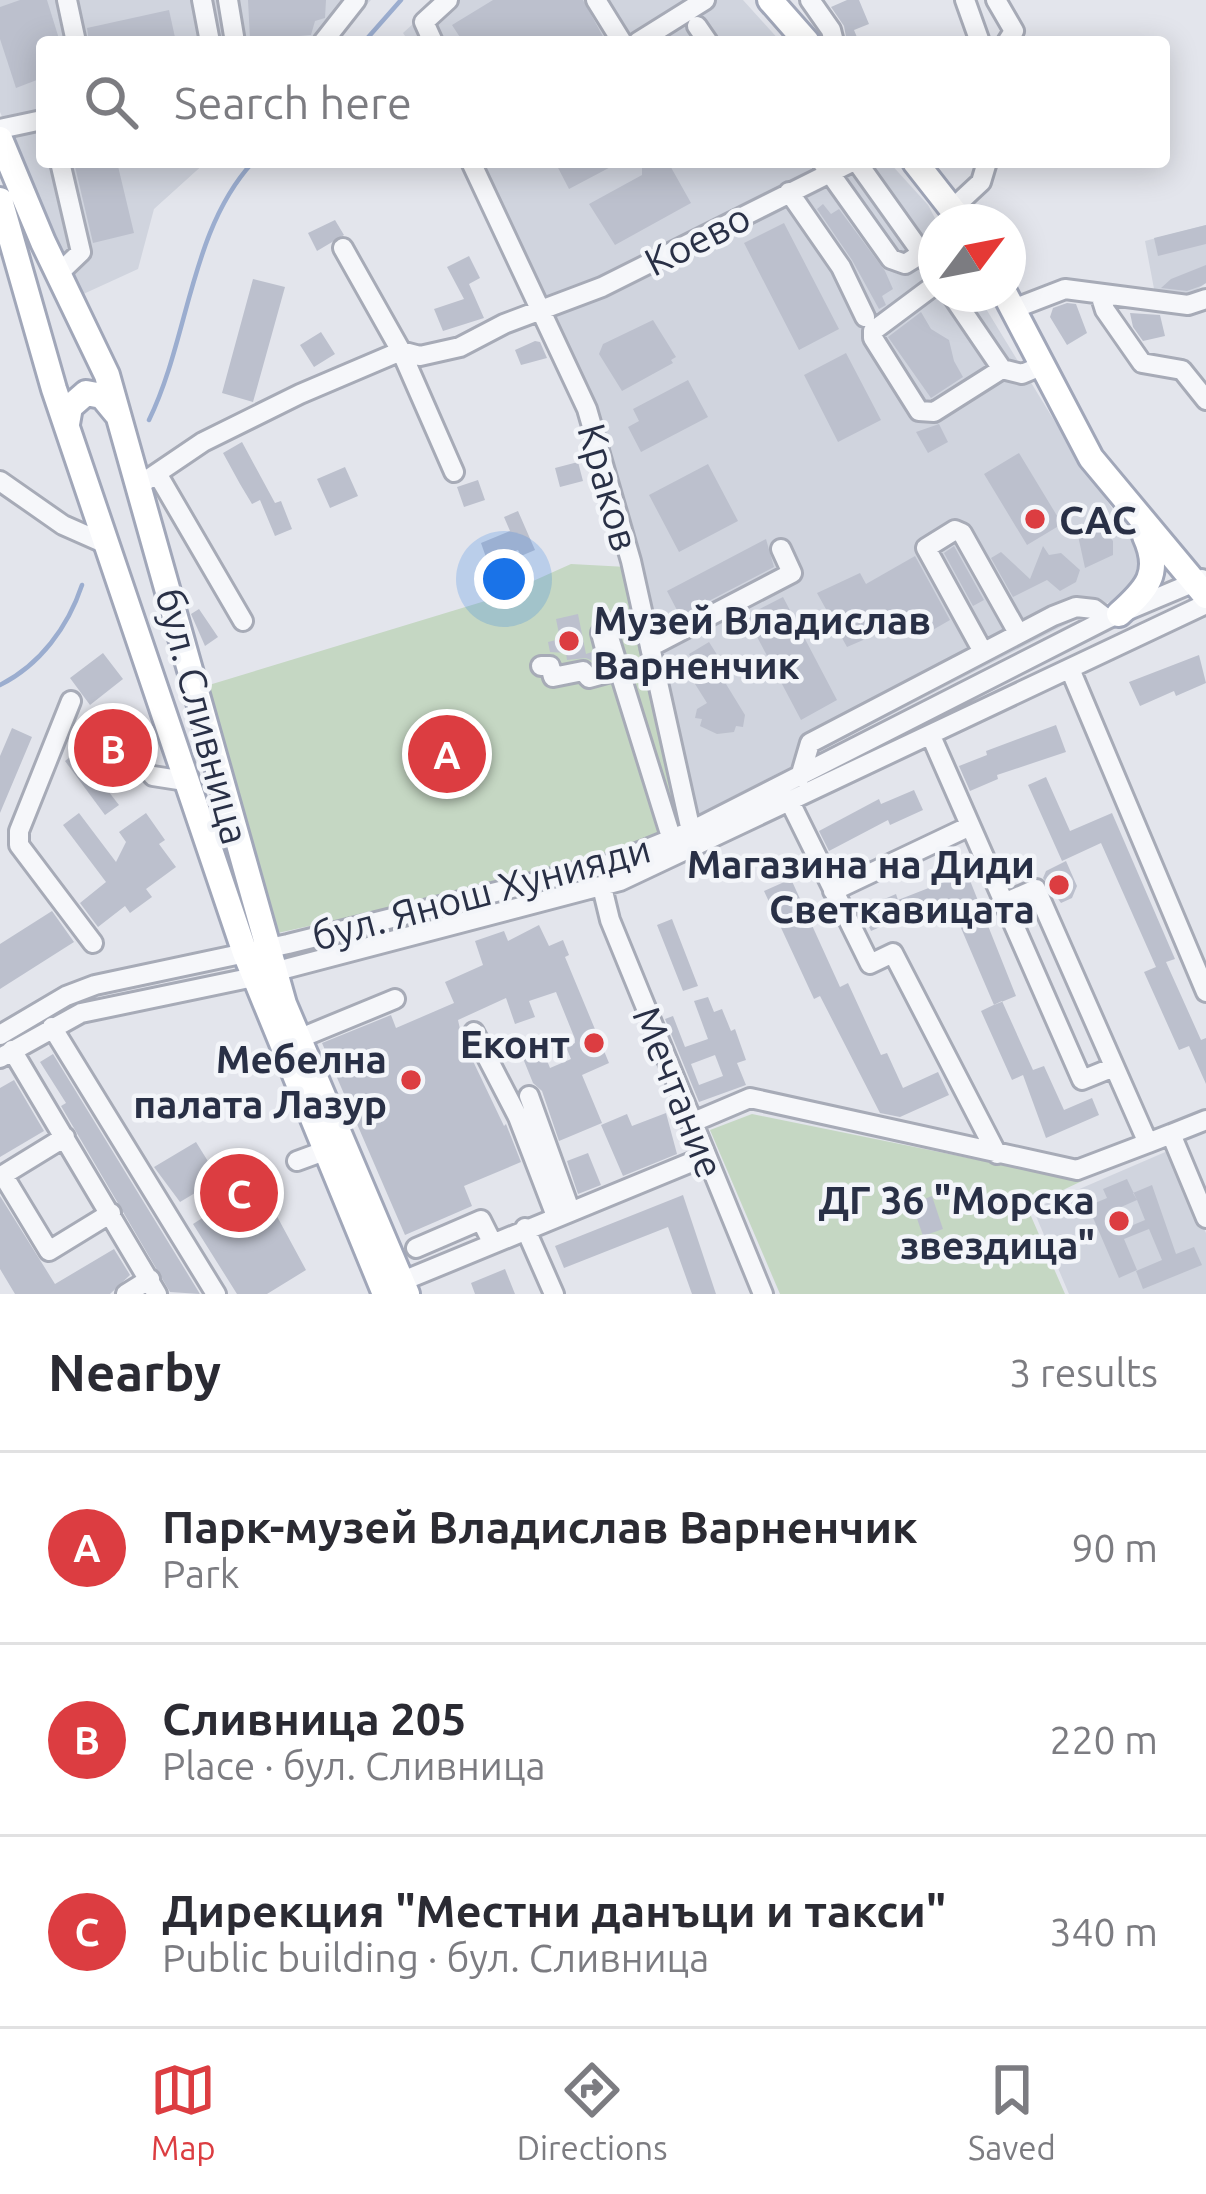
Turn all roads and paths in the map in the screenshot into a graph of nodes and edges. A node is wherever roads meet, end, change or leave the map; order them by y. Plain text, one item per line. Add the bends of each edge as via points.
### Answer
1 (67, 0) edge
2 (202, 0) edge
3 (228, 0) edge
4 (356, 0) edge
5 (448, 0) edge
6 (596, 0) edge
7 (705, 0) edge
8 (770, 0) edge
9 (810, 0) edge
10 (965, 0) edge
11 (996, 0) edge
12 (75, 36) edge
13 (209, 36) edge
14 (234, 36) edge
15 (328, 36) edge
16 (430, 36) edge
17 (618, 36) edge
18 (648, 36) edge
19 (801, 36) edge
20 (832, 36) edge
21 (978, 36) edge
22 (1011, 36) edge
23 (36, 121) edge
24 (0, 129) edge
25 (0, 139) edge
26 (61, 168) edge
27 (474, 168) edge
28 (826, 168) edge
29 (859, 168) edge
30 (920, 168) edge
31 (985, 168) edge
32 (789, 193) junction
33 (0, 200) edge
34 (948, 204) edge
35 (965, 204) edge
36 (343, 248) dead end
37 (918, 250) edge
38 (918, 256) edge
39 (58, 274) junction
40 (1100, 294) junction
41 (918, 297) edge
42 (1026, 297) edge
43 (1200, 298) edge
44 (539, 312) junction
45 (963, 312) edge
46 (1014, 312) edge
47 (865, 317) dead end
48 (43, 349) junction
49 (401, 351) junction
50 (99, 356) junction
51 (1041, 366) junction
52 (1002, 370) junction
53 (1206, 400) edge
54 (67, 424) junction
55 (123, 425) junction
56 (454, 472) dead end
57 (148, 480) junction
58 (0, 481) edge
59 (1137, 517) junction
60 (106, 544) junction
61 (781, 549) dead end
62 (1203, 590) edge
63 (1113, 616) junction
64 (243, 621) dead end
65 (1017, 632) junction
66 (650, 647) junction
67 (982, 650) junction
68 (541, 667) dead end
69 (1070, 669) junction
70 (71, 701) dead end
71 (931, 736) junction
72 (153, 776) dead end
73 (800, 777) junction
74 (185, 781) junction
75 (790, 802) junction
76 (970, 826) junction
77 (682, 835) junction
78 (602, 887) junction
79 (833, 891) junction
80 (1004, 903) junction
81 (93, 943) dead end
82 (260, 962) junction
83 (1206, 992) edge
84 (395, 999) dead end
85 (52, 1027) junction
86 (474, 1032) dead end
87 (298, 1039) junction
88 (4, 1048) edge
89 (1114, 1066) junction
90 (529, 1096) dead end
91 (1206, 1120) edge
92 (691, 1123) junction
93 (1171, 1135) junction
94 (65, 1137) junction
95 (1148, 1143) junction
96 (328, 1150) junction
97 (997, 1154) junction
98 (704, 1157) junction
99 (297, 1161) dead end
100 (111, 1213) junction
101 (563, 1213) junction
102 (1206, 1219) edge
103 (525, 1228) junction
104 (492, 1243) junction
105 (416, 1248) dead end
106 (153, 1286) edge
107 (394, 1289) edge
108 (126, 1294) edge
109 (216, 1294) edge
110 (554, 1294) edge
111 (763, 1294) edge

1 - 12 street
2 - 13 street
3 - 14 street
4 - 15 street
5 - 16 street via 424,22
6 - 17 street
7 - 18 street
8 - 19 main road
9 - 20 street
10 - 21 street
11 - 22 street
23 - 24 street
25 - 39 main road, бул. Сливница
26 - 39 street via 81,252
27 - 44 street, Краков
28 - 32 street, Коево
28 - 38 street via 891,259 904,264
29 - 37 street
30 - 34 main road
31 - 35 street
32 - 44 street, Коево
32 - 47 street
33 - 48 main road, бул. Сливница
36 - 49 street
39 - 50 main road, бул. Сливница
40 - 42 street via 1064,289
40 - 43 street
40 - 53 street via 1142,363 1182,370
41 - 52 street via 873,338 919,411 934,412
44 - 49 street, Коево via 441,354
44 - 66 street, Краков via 587,409
45 - 52 street
46 - 51 main road
48 - 50 main road via 58,371 79,380 91,375
48 - 54 main road, бул. Сливница
49 - 56 street
49 - 57 street, Коево via 203,442
50 - 55 main road, бул. Сливница
51 - 52 street via 1022,374
51 - 59 main road via 1091,458
54 - 55 main road via 70,407 86,393 102,396
54 - 60 main road, бул. Сливница
55 - 57 main road, бул. Сливница
57 - 64 street
57 - 82 main road, бул. Сливница
58 - 60 street
59 - 62 main road
59 - 63 main road via 1153,568 1140,596
60 - 74 main road, бул. Сливница
61 - 66 street via 792,573
62 - 63 street, бул. Янош Хунияди
62 - 69 street, бул. Янош Хунияди
63 - 65 street via 1076,607
63 - 73 street, бул. Янош Хунияди
65 - 67 street
65 - 67 street via 955,530 926,548
66 - 77 street, Краков
67 - 73 street via 810,742
68 - 77 street via 550,666 554,677 611,672 601,633 607,631
69 - 71 street, бул. Янош Хунияди
69 - 83 street
70 - 81 street via 19,845
71 - 75 street, бул. Янош Хунияди
71 - 76 street
72 - 74 street
73 - 77 street, бул. Янош Хунияди
74 - 82 main road, бул. Сливница
75 - 78 street, бул. Янош Хунияди
75 - 79 street
76 - 79 street
76 - 80 street
77 - 82 street, бул. Янош Хунияди via 586,871
78 - 82 street, бул. Янош Хунияди
78 - 92 street, Мечтание
79 - 97 street via 870,964 893,953
80 - 89 street via 1082,1080
80 - 89 street via 1036,889
82 - 85 street, бул. Янош Хунияди
82 - 87 main road, бул. Сливница
82 - 88 street, бул. Янош Хунияди via 95,985 66,996
82 - 96 main road, бул. Сливница
84 - 87 street
85 - 88 street, бул. Янош Хунияди
85 - 109 street
86 - 101 street
87 - 107 main road, бул. Сливница
88 - 94 street
89 - 95 street
90 - 101 street
91 - 93 street
92 - 97 street via 750,1098
92 - 98 street, Мечтание
93 - 95 street
93 - 102 street
94 - 100 street
94 - 100 street via 3,1175 49,1251
95 - 97 street via 1077,1170
96 - 99 street
96 - 107 main road, бул. Сливница
98 - 101 street
98 - 111 street, Мечтание
100 - 106 street
101 - 103 street
103 - 104 street
103 - 110 street
104 - 105 street via 481,1220
104 - 107 street
106 - 108 street

